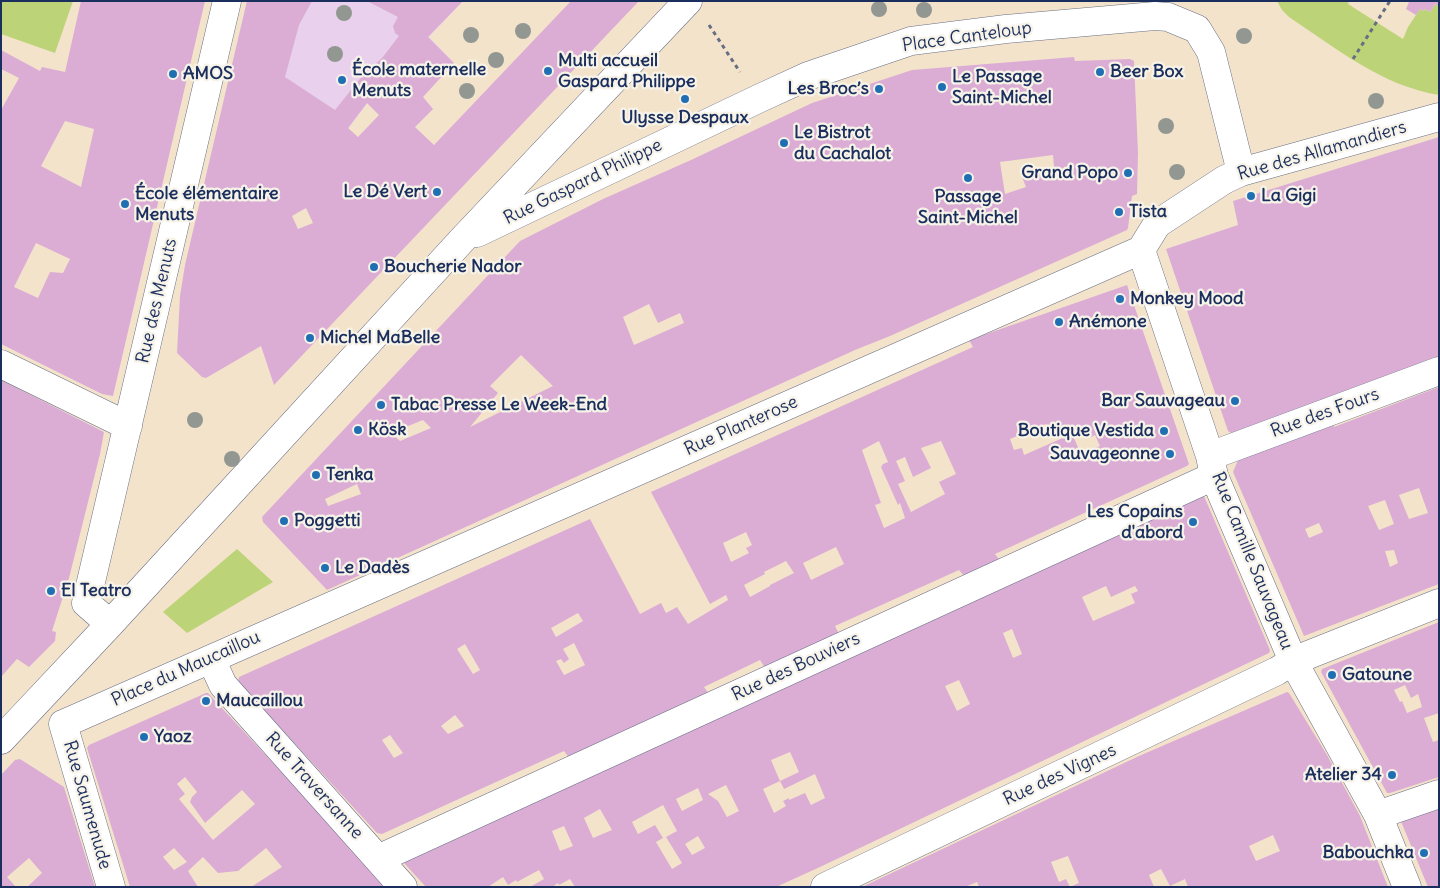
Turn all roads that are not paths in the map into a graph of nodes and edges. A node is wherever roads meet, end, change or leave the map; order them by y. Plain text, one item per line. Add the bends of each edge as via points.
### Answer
1 (227, 1) edge
2 (698, 11) edge
3 (758, 98) joint
4 (1439, 117) edge
5 (1241, 172) junction
6 (462, 240) junction
7 (1141, 250) junction
8 (1, 364) edge
9 (1439, 371) edge
10 (128, 426) junction
11 (1212, 466) junction
12 (341, 602) joint
13 (1439, 603) edge
14 (110, 624) junction
15 (211, 659) junction
16 (1293, 660) junction
17 (37, 701) junction
18 (63, 724) junction
19 (1, 740) edge
20 (1439, 794) edge
21 (1378, 815) junction
22 (378, 859) junction
23 (111, 887) edge
24 (403, 887) edge
25 (825, 887) edge
26 (1407, 887) edge

1 - 10 street, Rue des Menuts
2 - 6 street, Rue Gaspard Philippe
3 - 5 street, Place Canteloup via 808,76 911,41 1006,29 1168,17 1197,29 1211,52
3 - 6 street, Rue Gaspard Philippe
4 - 5 street, Rue des Allamandiers
5 - 7 street, Rue des Allamandiers via 1157,224
6 - 14 street, Rue Gaspard Philippe
7 - 11 street, Rue Camille Sauvageau
7 - 12 street, Rue Planterose
8 - 10 street
9 - 11 street, Rue des Fours
10 - 14 street via 86,603
11 - 16 street, Rue Camille Sauvageau
11 - 22 street, Rue des Bouviers
12 - 15 street, Place du Maucaillou
13 - 16 street, Rue des Vignes
14 - 17 street
15 - 18 street, Place du Maucaillou
15 - 22 street, Rue Traversanne via 223,685
16 - 21 street, Rue Camille Sauvageau
16 - 25 street, Rue des Vignes via 1278,671
17 - 18 street
17 - 19 street
18 - 23 street, Rue Saumenude
20 - 21 street
21 - 26 street, Rue Camille Sauvageau
22 - 24 street, Rue Traversanne

